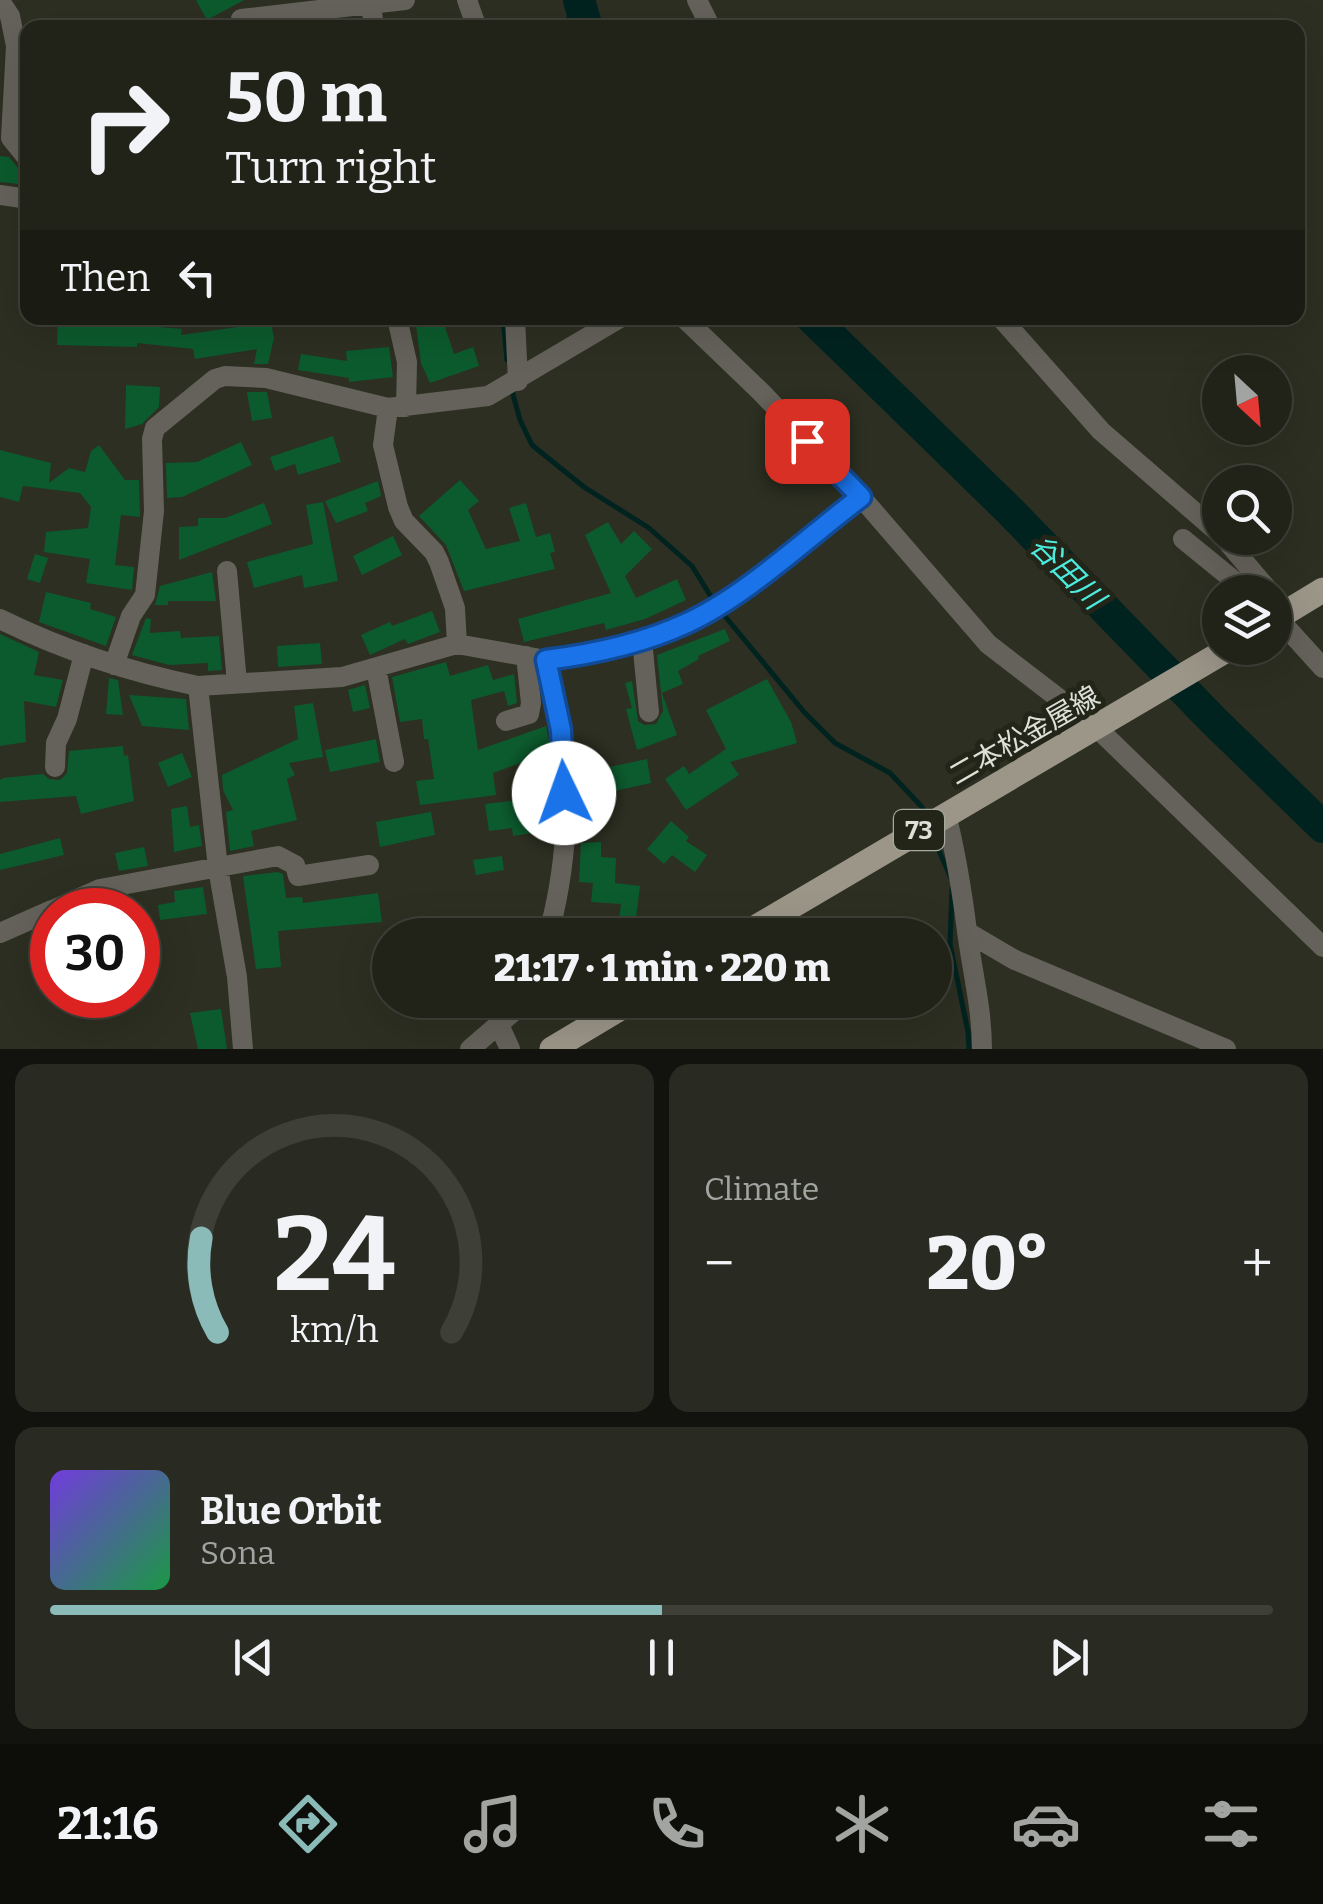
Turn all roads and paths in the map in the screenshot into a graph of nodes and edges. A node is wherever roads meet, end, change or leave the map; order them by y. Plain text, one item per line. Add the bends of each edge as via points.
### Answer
1 (405, 0) edge
2 (0, 1) edge
3 (371, 4) junction
4 (240, 15) edge
5 (373, 20) edge
6 (20, 148) edge
7 (398, 325) edge
8 (516, 325) edge
9 (609, 325) edge
10 (691, 325) edge
11 (1006, 325) edge
12 (518, 381) junction
13 (397, 408) junction
14 (861, 497) junction
15 (1202, 518) edge
16 (1183, 539) dead end
17 (227, 571) dead end
18 (1227, 575) edge
19 (1323, 590) edge
20 (1292, 602) edge
21 (0, 619) edge
22 (1292, 630) edge
23 (642, 640) junction
24 (457, 644) junction
25 (84, 654) junction
26 (536, 658) junction
27 (114, 665) junction
28 (1202, 665) edge
29 (376, 668) junction
30 (1323, 668) edge
31 (237, 683) junction
32 (198, 686) junction
33 (649, 712) dead end
34 (506, 721) dead end
35 (1102, 724) junction
36 (394, 762) dead end
37 (55, 767) dead end
38 (946, 814) junction
39 (370, 865) dead end
40 (218, 868) junction
41 (100, 888) edge
42 (553, 918) edge
43 (772, 918) edge
44 (30, 920) edge
45 (967, 932) junction
46 (0, 933) edge
47 (1323, 946) edge
48 (509, 1018) edge
49 (604, 1018) edge
50 (500, 1026) junction
51 (243, 1049) edge
52 (470, 1049) edge
53 (510, 1049) edge
54 (552, 1049) edge
55 (982, 1049) edge
56 (1226, 1049) edge

1 - 3 street
2 - 6 street via 16,46 12,138
3 - 4 street
3 - 5 street
7 - 13 street via 407,362
8 - 12 street
9 - 12 street
10 - 14 street
11 - 15 street via 1102,431
12 - 13 street via 488,396
13 - 24 street via 383,445 398,507 439,562
13 - 27 street via 266,378 226,376 164,418 152,438 154,511 145,595
14 - 23 street via 727,600
14 - 35 street via 988,644
16 - 18 street
17 - 31 street
19 - 20 main road
21 - 25 street
22 - 30 street
23 - 26 street
23 - 33 street
24 - 26 street
24 - 29 street
25 - 27 street
25 - 37 street
26 - 34 street via 528,714
26 - 42 street via 561,730 565,817
27 - 32 street
28 - 35 main road, 二本松金屋線 / 73
29 - 31 street
29 - 36 street
31 - 32 street
32 - 40 street
35 - 38 main road, 二本松金屋線 / 73
35 - 47 street
38 - 43 main road, 二本松金屋線 / 73
38 - 45 street
39 - 40 street via 298,876 278,856
40 - 41 street
40 - 51 street
44 - 46 street
45 - 55 street
45 - 56 street via 1016,960
48 - 50 street
49 - 54 main road
50 - 52 street
50 - 53 street

